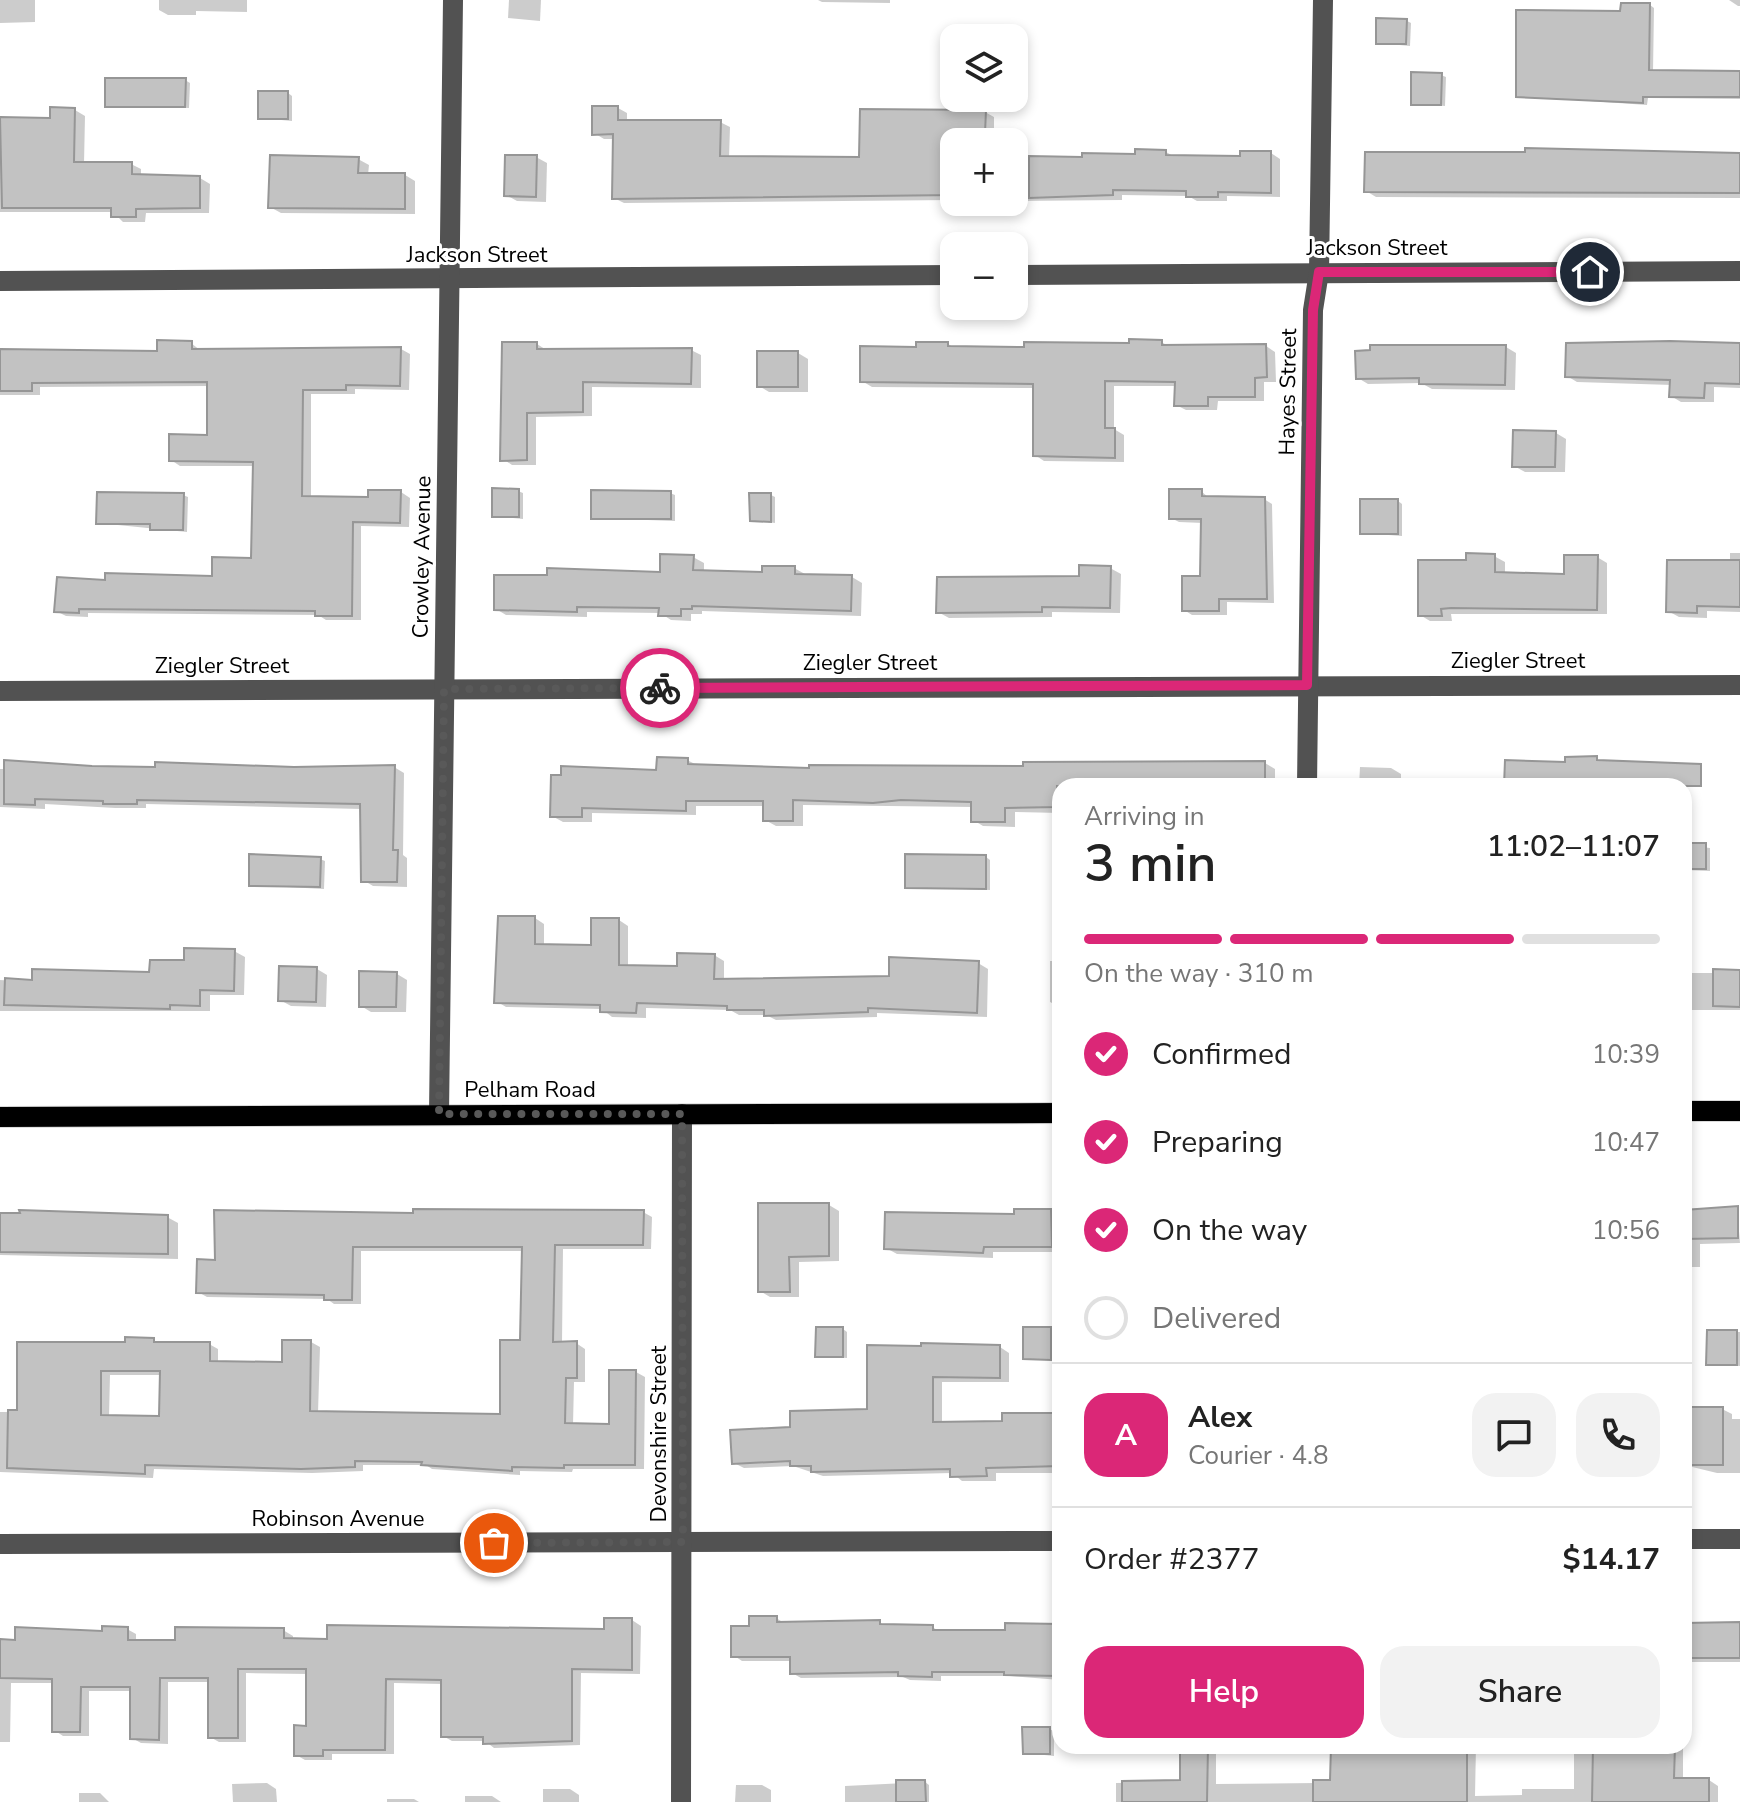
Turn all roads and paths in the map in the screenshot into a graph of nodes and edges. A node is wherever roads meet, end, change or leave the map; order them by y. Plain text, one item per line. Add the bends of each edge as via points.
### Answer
1 (453, 0) edge
2 (1323, 0) edge
3 (1740, 271) edge
4 (1319, 272) junction
5 (940, 275) edge
6 (1028, 275) edge
7 (450, 280) junction
8 (0, 281) edge
9 (1307, 685) junction
10 (1740, 685) edge
11 (444, 689) junction
12 (0, 691) edge
13 (1307, 778) edge
14 (1692, 1111) edge
15 (1740, 1111) edge
16 (1052, 1113) edge
17 (439, 1114) junction
18 (682, 1114) junction
19 (0, 1117) edge
20 (1692, 1539) edge
21 (1740, 1539) edge
22 (1052, 1541) edge
23 (683, 1542) junction
24 (0, 1544) edge
25 (681, 1802) edge

1 - 7 street, Crowley Avenue
2 - 4 street, Hayes Street
3 - 4 street, Jackson Street
4 - 6 street, Jackson Street
4 - 9 street, Hayes Street via 1313,310
5 - 7 street, Jackson Street
7 - 8 street, Jackson Street
7 - 11 street, Crowley Avenue
9 - 10 street, Ziegler Street
9 - 11 street, Ziegler Street
9 - 13 street, Hayes Street
11 - 12 street, Ziegler Street
11 - 17 street, Crowley Avenue
14 - 15 main road
16 - 18 main road, Pelham Road
17 - 18 main road, Pelham Road
17 - 19 main road, Pelham Road
18 - 23 street, Devonshire Street
20 - 21 street
22 - 23 street, Robinson Avenue
23 - 24 street, Robinson Avenue
23 - 25 street, Devonshire Street

